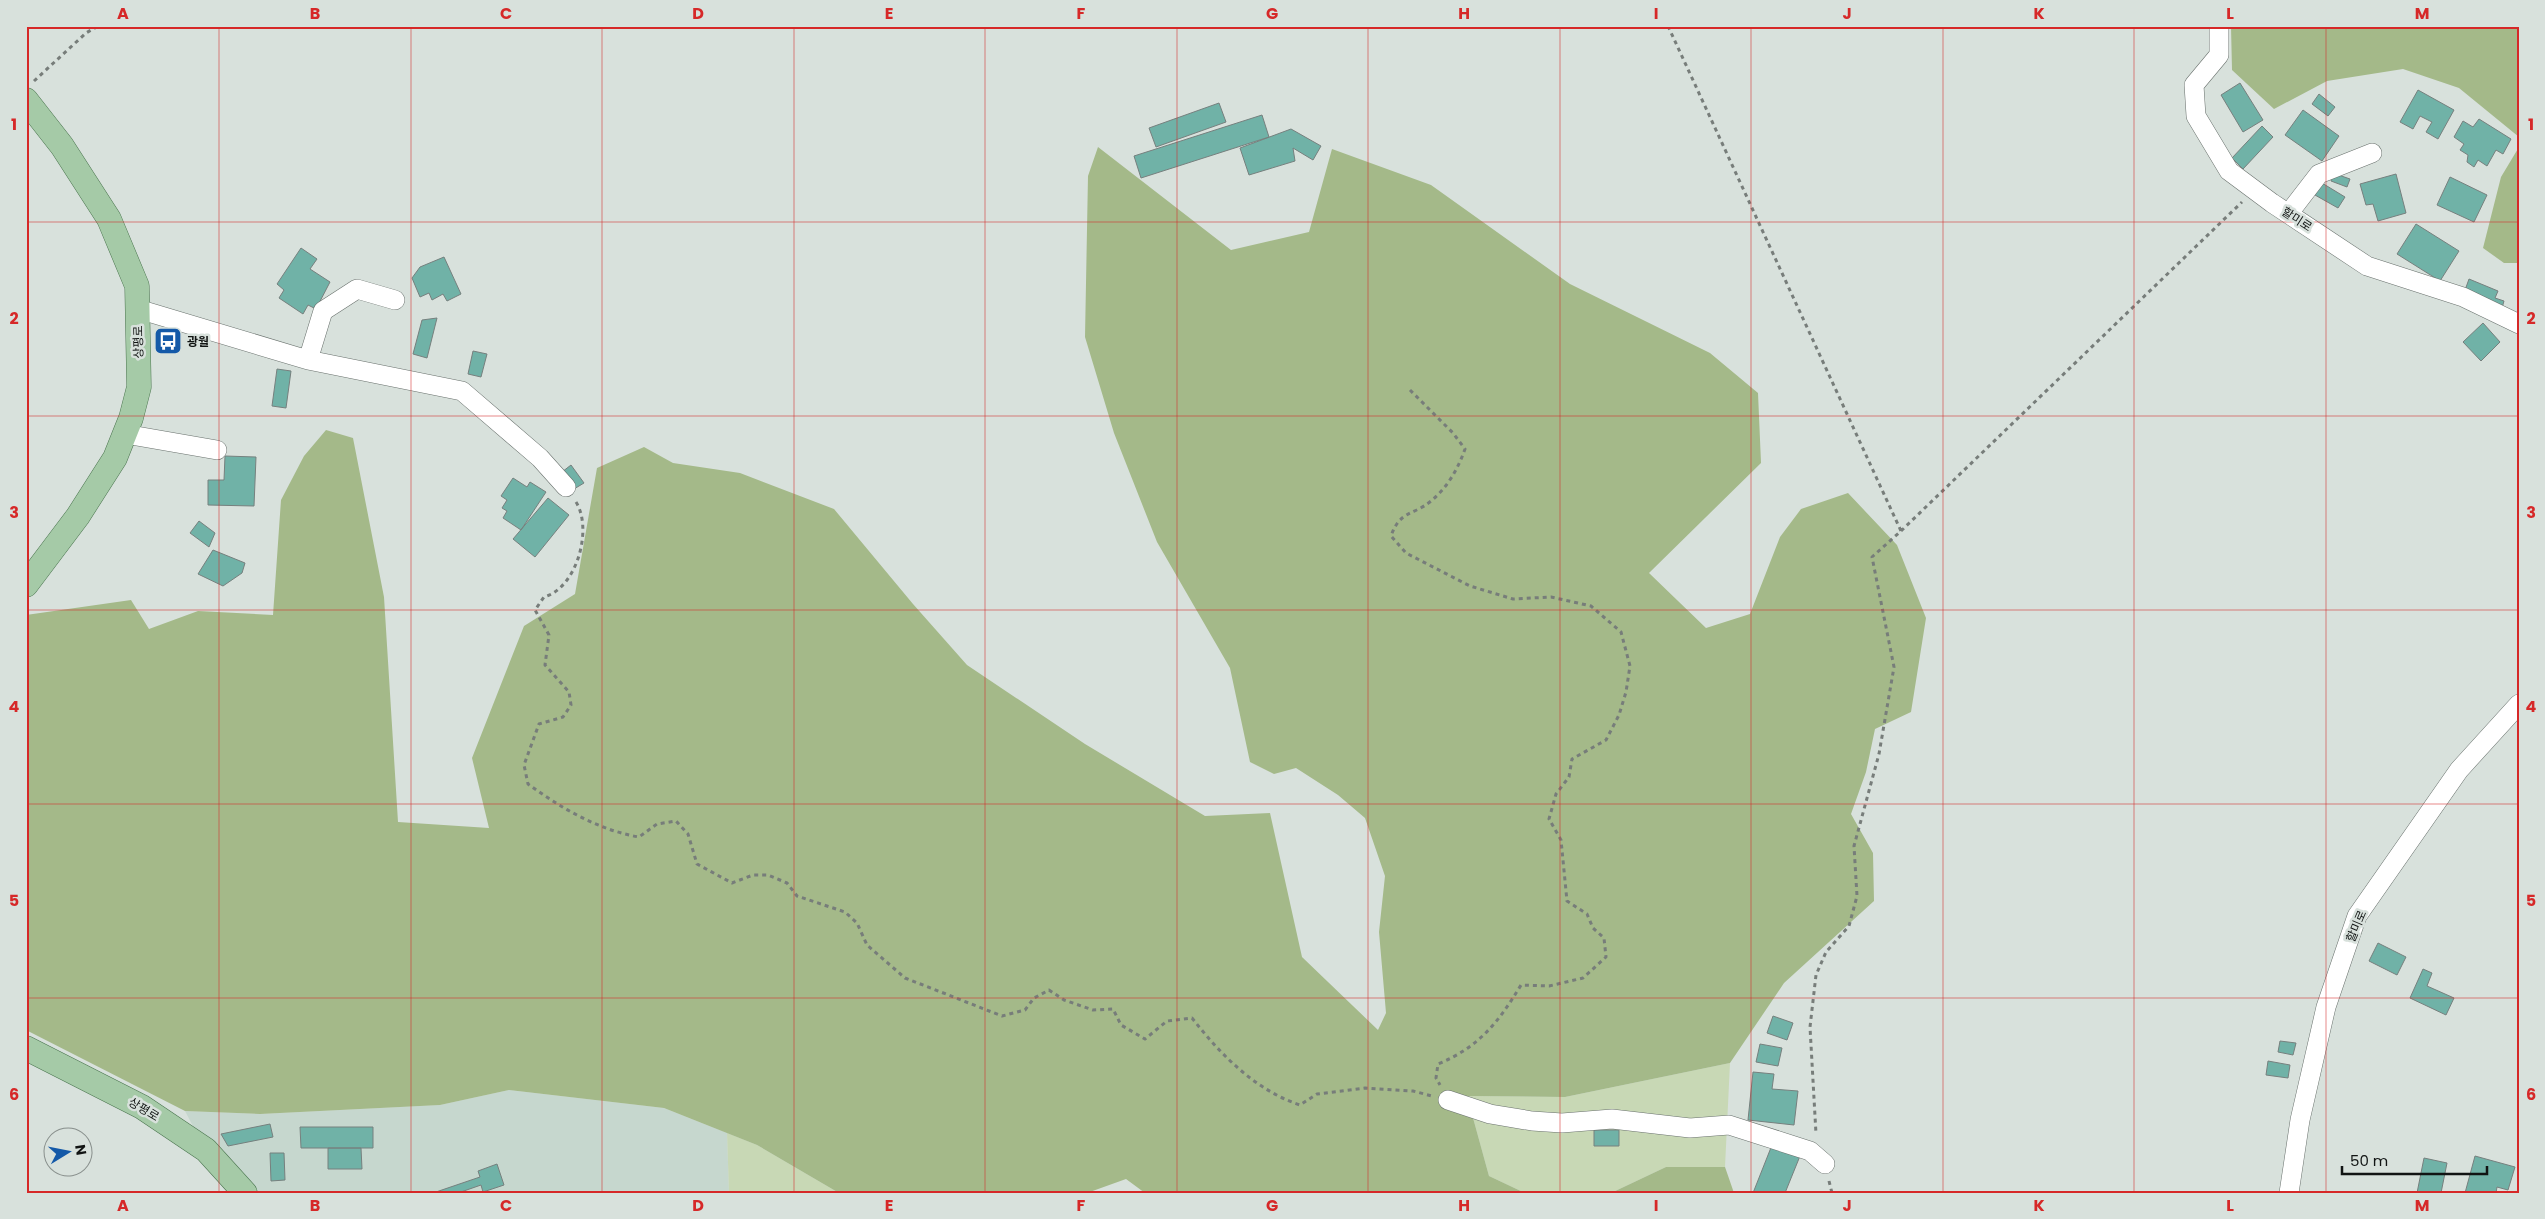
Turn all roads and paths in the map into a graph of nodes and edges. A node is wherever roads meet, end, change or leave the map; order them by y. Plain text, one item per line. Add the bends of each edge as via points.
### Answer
1 (98, 26) edge
2 (1668, 26) edge
3 (2219, 26) edge
4 (30, 91) edge
5 (2372, 153) dead end
6 (2255, 190) junction
7 (2289, 213) junction
8 (395, 300) dead end
9 (138, 309) junction
10 (2519, 324) edge
11 (308, 360) junction
12 (1410, 390) dead end
13 (125, 434) junction
14 (216, 450) dead end
15 (566, 487) joint
16 (1901, 531) junction
17 (26, 585) edge
18 (2519, 704) edge
19 (26, 1048) edge
20 (1448, 1100) junction
21 (1825, 1164) junction
22 (245, 1193) edge
23 (1832, 1193) edge
24 (2290, 1193) edge

1 - 4 path via 86,33
2 - 16 path
3 - 6 street, 할미로 via 2219,55 2194,84 2196,116 2229,172
4 - 9 main road, 상평로 via 109,219 137,286
5 - 7 street via 2319,174
6 - 7 street, 할미로
6 - 16 path
7 - 10 street, 할미로 via 2367,266 2462,297
8 - 11 street via 357,289 323,311
9 - 11 street
9 - 13 main road, 상평로 via 139,387
11 - 15 street via 462,391 540,458
12 - 20 path via 1453,433 1465,450 1456,474 1431,501 1396,522 1391,536 1406,553 1470,586 1513,599 1551,598 1591,606 1621,632 1630,666 1626,692 1606,740 1572,759 1569,778 1556,794 1549,819 1561,840 1567,901 1587,914 1593,928 1604,938 1606,956 1583,978 1549,986 1521,985 1503,1015 1480,1040 1438,1064 1436,1078
13 - 14 street
13 - 17 main road, 상평로 via 115,458 78,516
15 - 20 path via 581,510 582,539 573,574 554,594 544,597 535,610 549,634 545,665 569,692 572,705 563,717 539,724 524,765 528,784 548,798 596,825 632,836 639,837 657,824 676,821 688,834 697,864 732,883 752,875 768,875 787,882 797,896 845,912 857,923 866,945 905,978 1002,1016 1025,1010 1034,998 1049,990 1064,1000 1093,1010 1113,1008 1121,1025 1145,1040 1167,1021 1192,1018 1217,1048 1250,1079 1283,1099 1300,1104 1317,1094 1365,1088 1413,1091
16 - 21 path via 1872,557 1894,667 1879,754 1854,846 1857,896 1849,926 1826,952 1816,975 1810,1027 1814,1129
18 - 24 street, 할미로 via 2459,770 2357,916 2326,1007 2300,1120
19 - 22 main road, 상평로 via 142,1107 206,1150
20 - 21 street via 1490,1114 1562,1124 1612,1119 1690,1128 1729,1125 1810,1151
21 - 23 path

